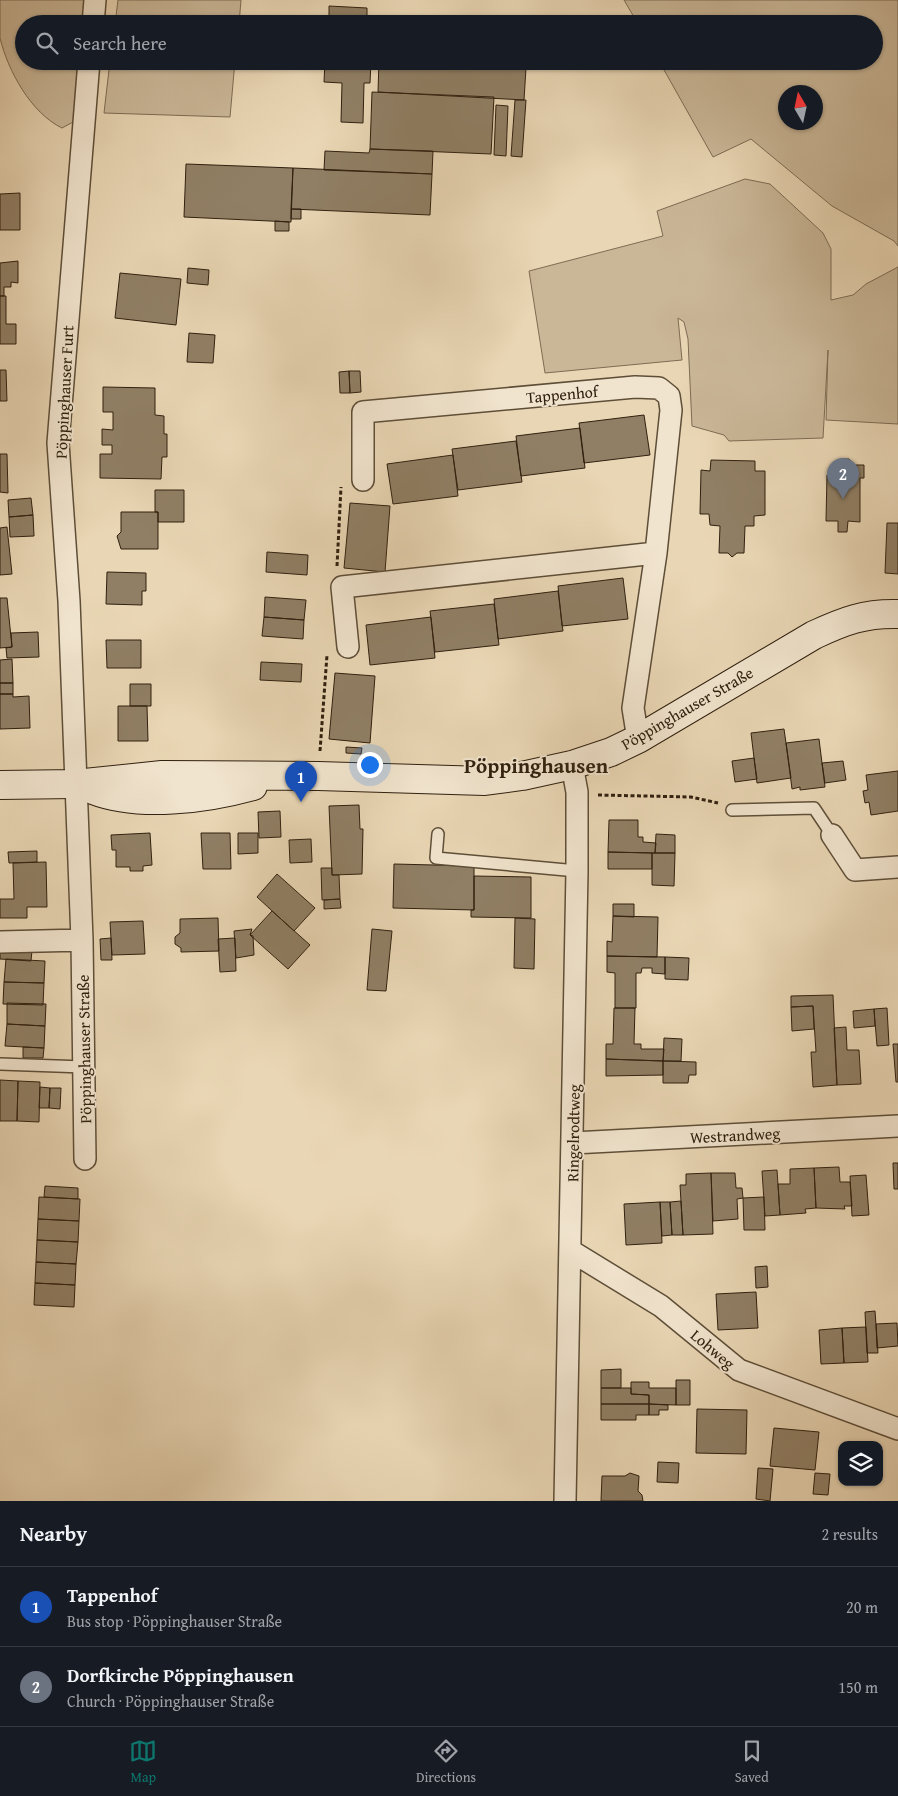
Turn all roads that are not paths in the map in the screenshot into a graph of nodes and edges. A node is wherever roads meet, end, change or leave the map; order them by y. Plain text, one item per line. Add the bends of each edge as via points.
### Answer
1 (95, 0) edge
2 (94, 15) edge
3 (88, 70) edge
4 (363, 480) road end
5 (656, 553) junction
6 (898, 614) edge
7 (348, 648) road end
8 (638, 739) junction
9 (572, 765) junction
10 (75, 784) junction
11 (0, 785) edge
12 (732, 810) road end
13 (438, 834) dead end
14 (832, 835) joint
15 (898, 867) edge
16 (576, 871) junction
17 (82, 940) junction
18 (0, 942) edge
19 (0, 1064) edge
20 (84, 1067) junction
21 (898, 1126) edge
22 (573, 1143) junction
23 (85, 1159) dead end
24 (571, 1251) junction
25 (898, 1430) edge
26 (564, 1501) edge

1 - 2 street
3 - 10 street, Pöppinghauser Furt via 58,443 69,601
4 - 5 street, Tappenhof via 363,412 635,387 659,388 669,396 671,410
5 - 7 street via 342,587
5 - 8 street, Tappenhof via 633,708
6 - 8 main road, Pöppinghauser Straße via 872,614 840,623
8 - 9 main road, Pöppinghauser Straße
9 - 10 main road, Pöppinghauser Straße via 485,781 162,775
9 - 16 street, Ringelrodtweg via 576,792
10 - 11 main road, Pöppinghauser Straße
10 - 17 street, Pöppinghauser Straße
12 - 14 lane via 814,808
13 - 16 lane via 436,858
14 - 15 street via 855,870
16 - 22 street, Ringelrodtweg
17 - 18 street
17 - 20 street, Pöppinghauser Straße
19 - 20 lane
20 - 23 street, Pöppinghauser Straße
21 - 22 street, Westrandweg
22 - 24 street, Ringelrodtweg
24 - 25 street, Lohweg via 661,1306 739,1370
24 - 26 street, Ringelrodtweg

